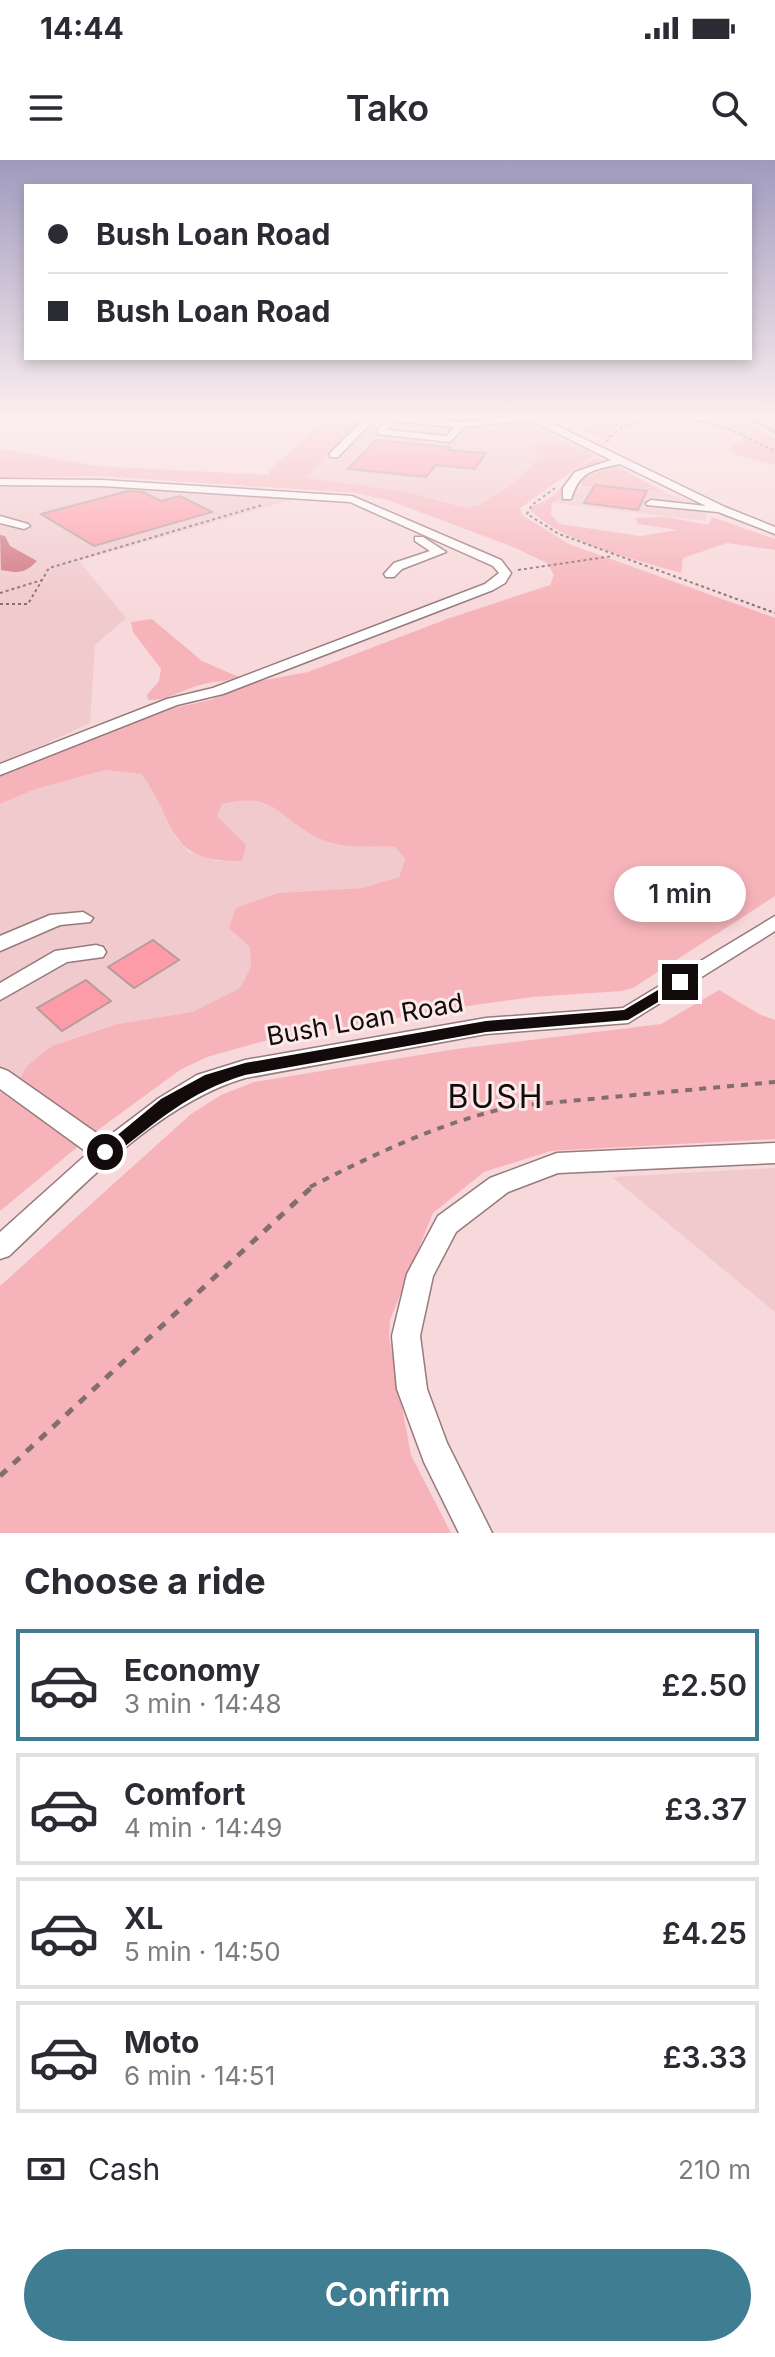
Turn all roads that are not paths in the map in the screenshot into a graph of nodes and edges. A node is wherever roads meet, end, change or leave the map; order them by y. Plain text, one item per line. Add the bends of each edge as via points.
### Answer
1 (572, 479) edge
2 (661, 479) edge
3 (0, 482) edge
4 (231, 495) junction
5 (200, 496) dead end
6 (567, 497) dead end
7 (651, 503) dead end
8 (721, 509) junction
9 (386, 513) junction
10 (0, 519) edge
11 (24, 526) dead end
12 (775, 531) edge
13 (390, 574) dead end
14 (0, 770) edge
15 (83, 918) dead end
16 (775, 922) edge
17 (0, 944) edge
18 (96, 952) dead end
19 (4, 984) edge
20 (0, 1077) edge
21 (105, 1152) junction
22 (775, 1153) edge
23 (0, 1248) edge
24 (476, 1533) edge

1 - 6 street
2 - 8 street
3 - 4 street
4 - 5 street
4 - 9 street via 337,496
7 - 8 street
8 - 12 street
9 - 13 street via 398,529 440,550
9 - 14 street via 497,563 505,573 489,587
10 - 11 street
15 - 17 street via 57,919
16 - 21 street, Bush Loan Road via 628,1015 486,1026 245,1069 205,1081
18 - 19 street via 62,956
20 - 21 street
21 - 23 street, Bush Loan Road
22 - 24 street via 557,1163 499,1185 447,1224 420,1274 406,1336 412,1389 435,1451

